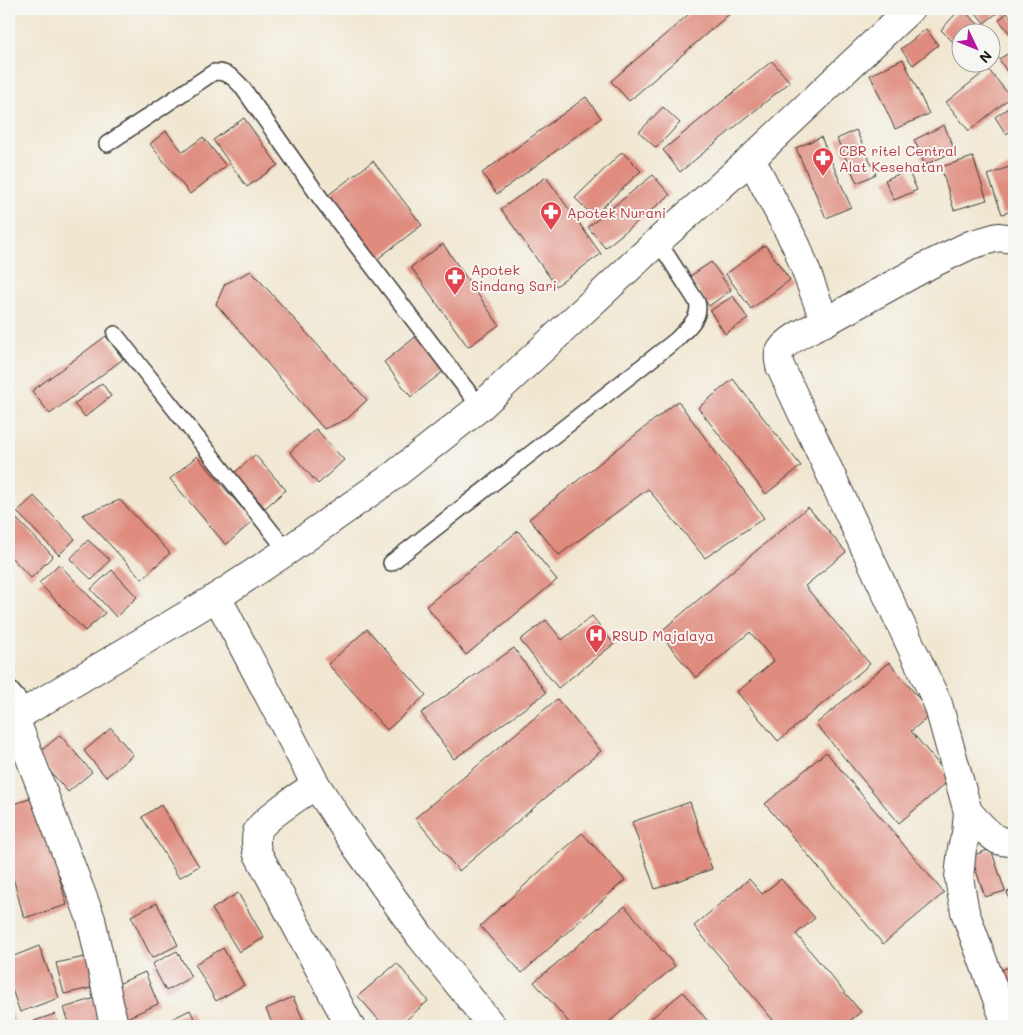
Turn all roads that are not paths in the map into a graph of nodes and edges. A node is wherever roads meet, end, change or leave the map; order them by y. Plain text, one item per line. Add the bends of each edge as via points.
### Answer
1 (910, 9) edge
2 (107, 144) dead end
3 (752, 159) junction
4 (1014, 239) edge
5 (658, 241) junction
6 (824, 322) junction
7 (115, 334) dead end
8 (480, 407) junction
9 (287, 551) junction
10 (391, 563) dead end
11 (217, 597) junction
12 (9, 688) edge
13 (17, 717) edge
14 (316, 785) junction
15 (968, 812) junction
16 (1014, 842) edge
17 (114, 1026) edge
18 (350, 1026) edge
19 (492, 1026) edge
20 (1007, 1026) edge

1 - 3 street
2 - 8 lane via 214,72 222,72 234,79 320,199
3 - 5 street
3 - 6 street via 797,247
4 - 6 street via 998,237 970,245
5 - 8 street
5 - 10 lane via 697,302 694,320 676,340
6 - 15 street via 782,349 778,356 780,366 938,704
7 - 9 lane
8 - 9 street via 393,476
9 - 11 street
11 - 13 street
11 - 14 street
12 - 13 lane
13 - 17 street via 91,918
14 - 18 street via 266,821 255,841 257,852
14 - 19 street via 420,936
15 - 16 street via 998,839
15 - 20 street via 959,878 965,912

